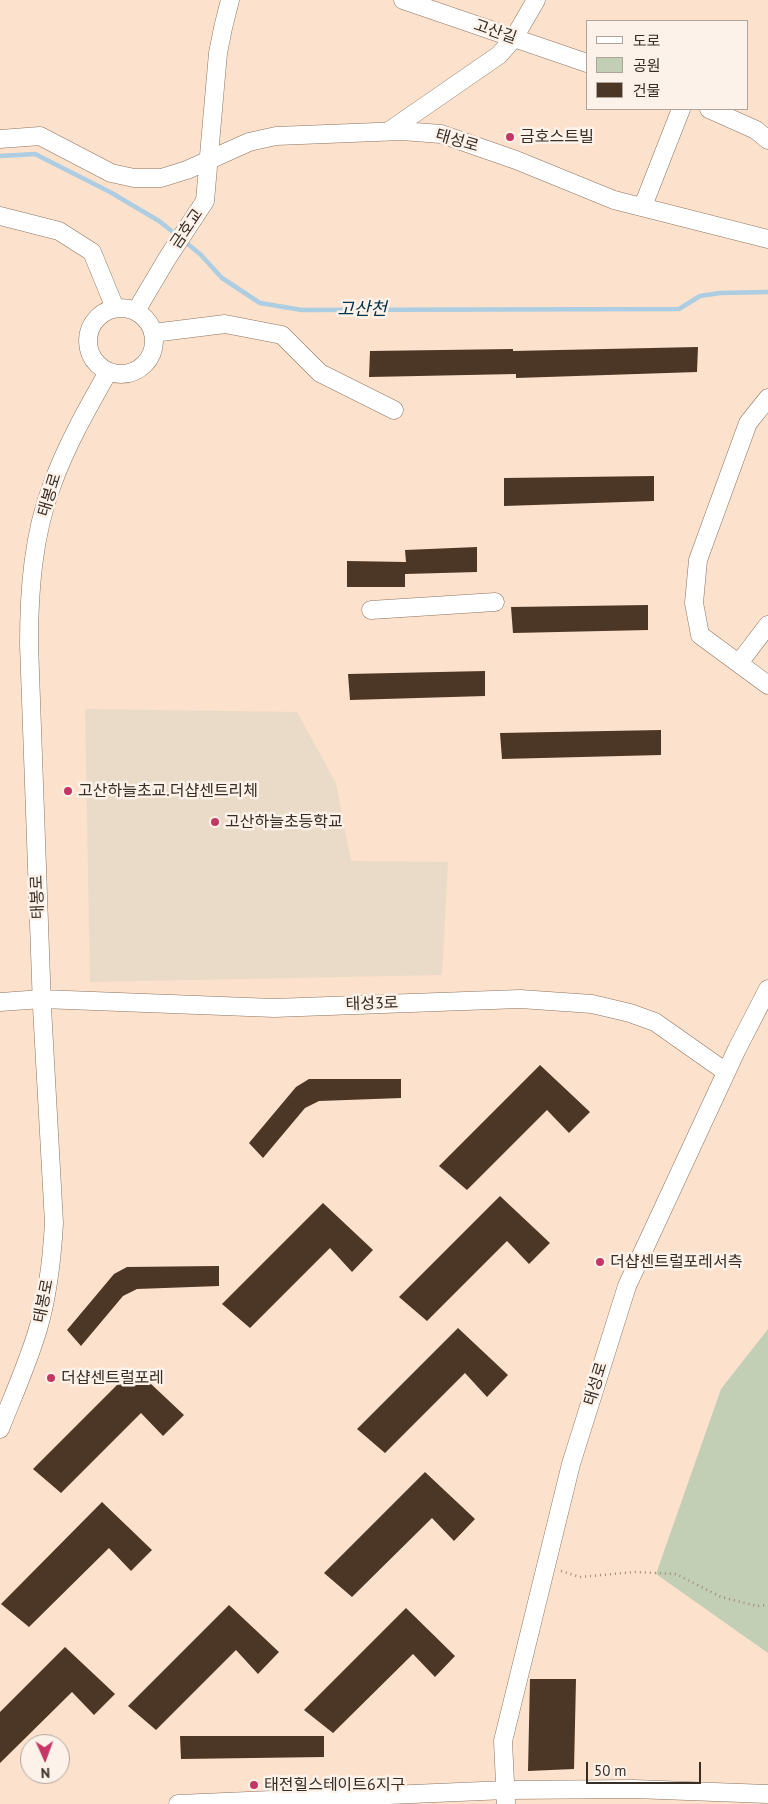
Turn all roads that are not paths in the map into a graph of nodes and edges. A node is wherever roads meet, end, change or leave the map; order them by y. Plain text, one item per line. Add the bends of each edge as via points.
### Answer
1 (230, 0) edge
2 (403, 0) edge
3 (536, 0) edge
4 (514, 38) junction
5 (586, 62) edge
6 (681, 110) edge
7 (711, 110) edge
8 (389, 132) junction
9 (0, 138) edge
10 (768, 140) edge
11 (209, 159) junction
12 (643, 206) junction
13 (0, 216) edge
14 (768, 239) edge
15 (115, 308) junction
16 (136, 311) junction
17 (153, 333) junction
18 (108, 372) junction
19 (768, 398) edge
20 (394, 410) dead end
21 (495, 602) dead end
22 (371, 610) dead end
23 (768, 625) edge
24 (739, 663) junction
25 (768, 684) edge
26 (768, 989) edge
27 (42, 999) junction
28 (0, 1002) edge
29 (726, 1072) junction
30 (0, 1430) edge
31 (768, 1794) edge
32 (506, 1797) edge
33 (178, 1804) edge

1 - 11 street via 218,54
2 - 4 street, 고산길
3 - 4 street
4 - 5 street, 고산길
4 - 8 street via 499,55
6 - 12 street
7 - 10 street via 748,126
8 - 11 street, 태성로 via 276,136 249,142
8 - 12 street, 태성로 via 442,134 614,200
9 - 11 street, 태성로 via 40,136 111,173 134,178 161,178
11 - 16 street, 금호교 via 205,201
12 - 14 street, 태성로
13 - 15 street via 59,230 92,252
15 - 16 street
15 - 18 street via 96,318 87,338 92,358
16 - 17 street via 152,327
17 - 18 street via 153,350 140,368 130,373
17 - 20 street via 225,324 282,335 320,373
18 - 27 street, 태봉로 via 65,451 51,487 41,522 29,603
19 - 24 street via 748,423 698,560 694,603 700,634
21 - 22 street
23 - 24 street
24 - 25 street
26 - 29 street, 태성로
27 - 28 street, 태성3로
27 - 29 street, 태성3로 via 274,1008 520,999 592,1004 655,1022
27 - 30 street, 태봉로 via 53,1249 39,1328
29 - 32 street, 태성로 via 627,1286 571,1464 503,1740
31 - 32 street via 634,1789
32 - 33 street

